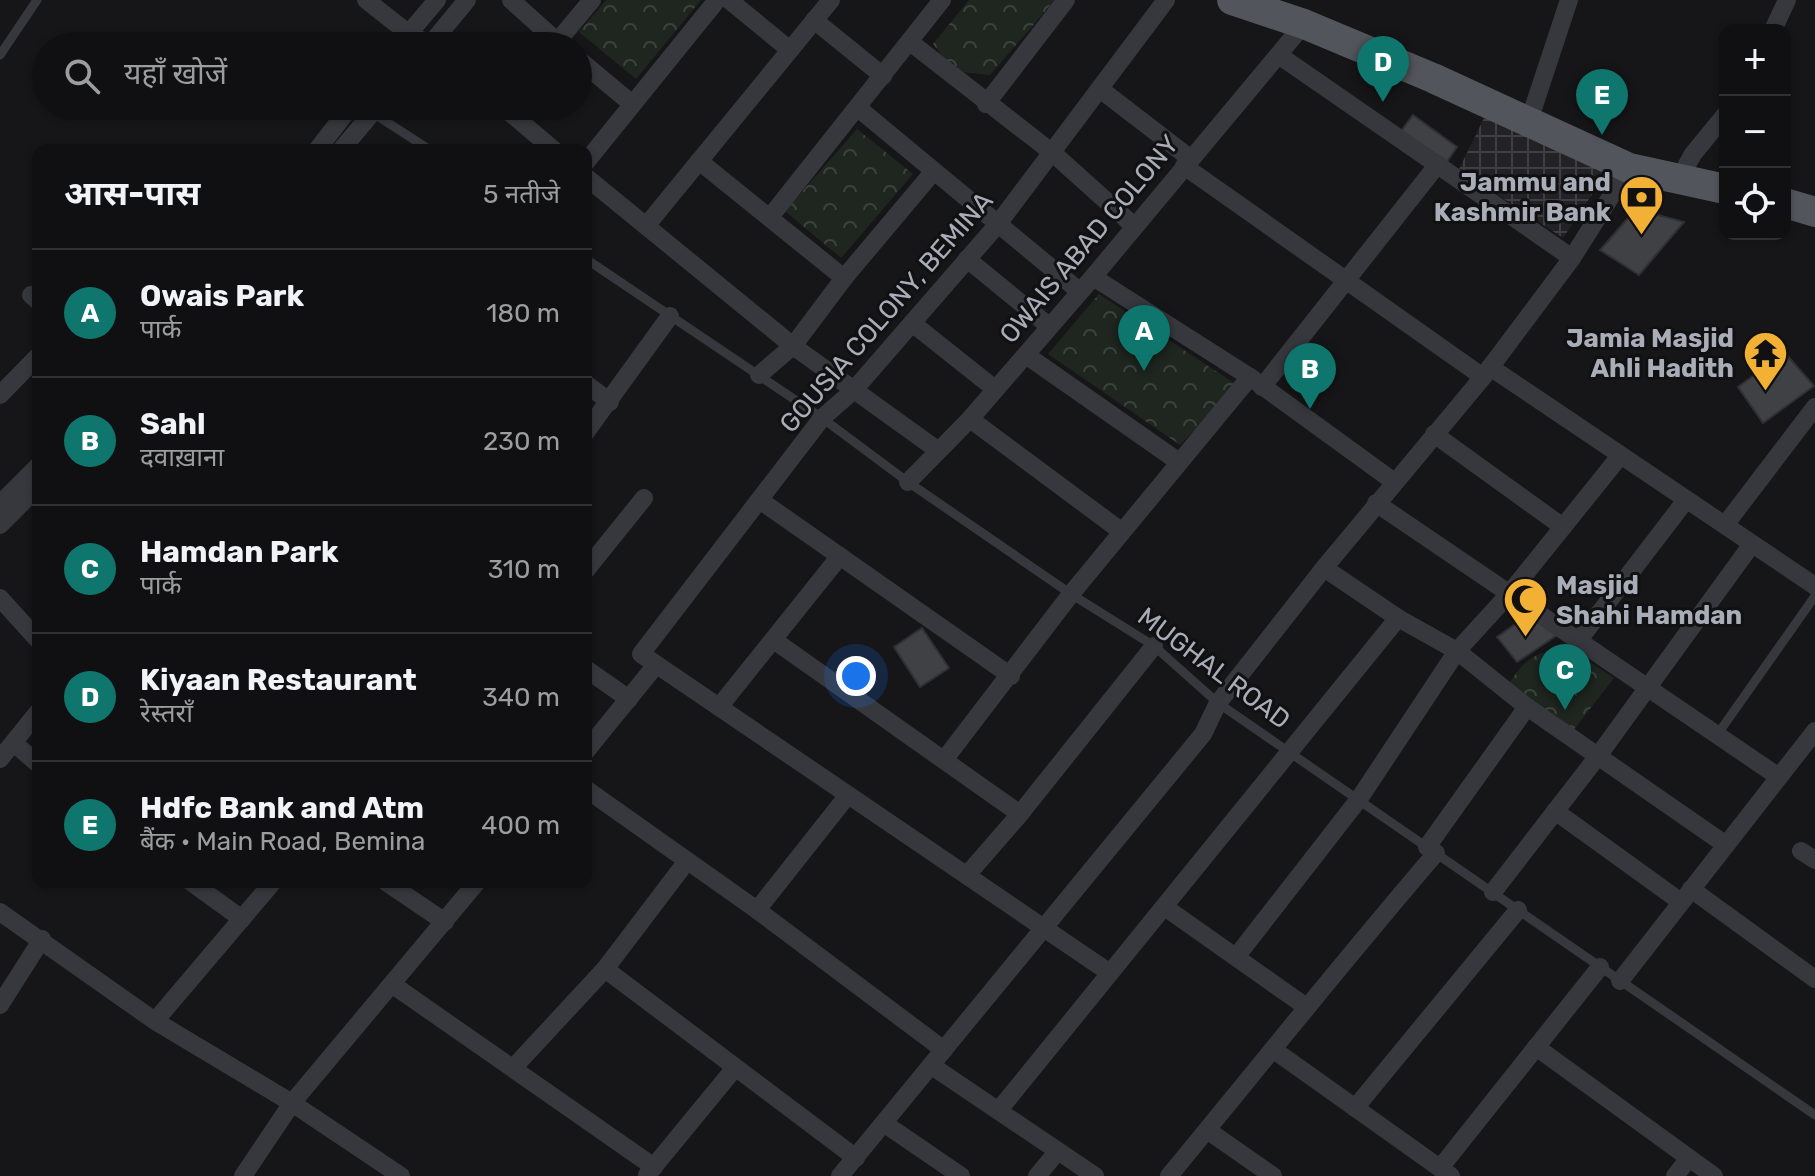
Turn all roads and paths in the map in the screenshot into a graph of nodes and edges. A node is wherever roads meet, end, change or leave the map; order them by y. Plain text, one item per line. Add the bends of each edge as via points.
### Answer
1 (37, 0) edge
2 (366, 0) edge
3 (437, 0) edge
4 (467, 0) edge
5 (511, 0) edge
6 (592, 0) edge
7 (717, 0) edge
8 (729, 0) edge
9 (831, 0) edge
10 (942, 0) edge
11 (1066, 0) edge
12 (1166, 0) edge
13 (1232, 0) edge
14 (1569, 0) edge
15 (1787, 0) edge
16 (814, 20) junction
17 (1304, 24) junction
18 (1776, 24) edge
19 (396, 32) edge
20 (410, 32) edge
21 (441, 32) edge
22 (547, 32) edge
23 (569, 32) edge
24 (910, 42) junction
25 (790, 50) junction
26 (0, 55) edge
27 (1280, 56) junction
28 (592, 71) edge
29 (883, 76) junction
30 (1100, 89) junction
31 (631, 103) junction
32 (986, 104) junction
33 (858, 108) junction
34 (340, 120) edge
35 (362, 120) edge
36 (388, 120) edge
37 (519, 120) edge
38 (1719, 122) edge
39 (1528, 124) junction
40 (320, 144) edge
41 (345, 144) edge
42 (422, 144) edge
43 (547, 144) edge
44 (592, 154) edge
45 (1054, 154) junction
46 (699, 161) junction
47 (1187, 163) junction
48 (1438, 164) junction
49 (1629, 168) junction
50 (934, 171) junction
51 (1679, 179) junction
52 (592, 182) edge
53 (1719, 188) edge
54 (1791, 205) edge
55 (1815, 212) edge
56 (770, 217) junction
57 (998, 224) junction
58 (646, 226) junction
59 (1134, 226) junction
60 (1572, 258) junction
61 (967, 259) junction
62 (592, 263) edge
63 (1093, 277) junction
64 (844, 278) junction
65 (1349, 280) junction
66 (1078, 290) junction
67 (670, 316) junction
68 (912, 323) junction
69 (1049, 326) junction
70 (793, 346) junction
71 (1026, 355) junction
72 (32, 362) edge
73 (1487, 372) junction
74 (759, 375) junction
75 (1256, 382) junction
76 (592, 388) edge
77 (995, 389) junction
78 (853, 391) junction
79 (0, 395) edge
80 (610, 402) junction
81 (1815, 407) edge
82 (822, 418) junction
83 (970, 419) junction
84 (592, 424) edge
85 (1798, 429) junction
86 (1434, 434) junction
87 (1815, 440) edge
88 (936, 449) junction
89 (1620, 456) junction
90 (1179, 462) junction
91 (32, 472) edge
92 (1393, 481) junction
93 (908, 482) junction
94 (32, 493) edge
95 (644, 498) dead end
96 (1686, 500) junction
97 (761, 501) junction
98 (1376, 503) junction
99 (0, 504) edge
100 (0, 525) edge
101 (1725, 525) junction
102 (1563, 527) junction
103 (1121, 531) junction
104 (1752, 544) junction
105 (840, 556) junction
106 (592, 563) edge
107 (1324, 568) junction
108 (1815, 586) edge
109 (1071, 594) junction
110 (1509, 594) junction
111 (1815, 596) edge
112 (0, 598) edge
113 (1398, 618) junction
114 (32, 633) edge
115 (775, 641) junction
116 (1578, 641) junction
117 (1154, 646) junction
118 (1457, 651) junction
119 (648, 659) junction
120 (592, 673) edge
121 (1011, 676) junction
122 (1647, 688) junction
123 (629, 699) junction
124 (1218, 703) junction
125 (719, 707) junction
126 (1527, 707) junction
127 (32, 720) edge
128 (1815, 731) edge
129 (1717, 735) junction
130 (14, 743) junction
131 (592, 744) edge
132 (1289, 752) junction
133 (1598, 756) junction
134 (0, 759) edge
135 (32, 759) edge
136 (944, 760) junction
137 (1779, 777) junction
138 (592, 793) edge
139 (848, 795) junction
140 (1359, 799) junction
141 (1555, 811) junction
142 (1020, 814) junction
143 (1726, 845) junction
144 (1431, 850) junction
145 (687, 861) junction
146 (967, 875) junction
147 (199, 888) edge
148 (268, 888) edge
149 (395, 888) edge
150 (472, 888) edge
151 (1493, 892) junction
152 (1686, 895) junction
153 (1166, 908) junction
154 (757, 910) junction
155 (1518, 910) junction
156 (0, 912) edge
157 (242, 919) junction
158 (445, 922) junction
159 (1046, 929) junction
160 (42, 939) junction
161 (1236, 957) junction
162 (1600, 967) junction
163 (605, 969) junction
164 (1110, 973) junction
165 (1815, 979) edge
166 (1620, 981) junction
167 (393, 985) junction
168 (0, 1005) edge
169 (1305, 1006) junction
170 (155, 1021) junction
171 (1536, 1047) junction
172 (944, 1050) junction
173 (1274, 1050) junction
174 (932, 1066) junction
175 (513, 1068) junction
176 (734, 1069) junction
177 (292, 1103) junction
178 (1355, 1108) junction
179 (999, 1110) junction
180 (1815, 1115) edge
181 (885, 1124) junction
182 (1207, 1130) junction
183 (1058, 1151) junction
184 (856, 1158) junction
185 (1689, 1158) junction
186 (651, 1171) edge
187 (1446, 1172) edge
188 (243, 1176) edge
189 (401, 1176) edge
190 (840, 1176) edge
191 (961, 1176) edge
192 (1037, 1176) edge
193 (1095, 1176) edge
194 (1169, 1176) edge
195 (1273, 1176) edge
196 (1675, 1176) edge
197 (1714, 1176) edge

1 - 26 lane
2 - 19 street
3 - 20 street
4 - 21 street
5 - 22 street
6 - 23 street
7 - 31 street
8 - 25 street
9 - 16 street
10 - 24 street
11 - 32 street
12 - 30 street, GOUSIA COLONY, BEMINA
13 - 17 main road
14 - 39 street
15 - 18 street
16 - 25 street
16 - 29 street
17 - 27 street, OWAIS ABAD COLONY
17 - 39 main road
24 - 29 street
24 - 32 street
25 - 46 street
27 - 47 street, OWAIS ABAD COLONY
27 - 48 street
28 - 31 street
29 - 33 street
30 - 45 street, GOUSIA COLONY, BEMINA
30 - 47 street
31 - 44 street
32 - 45 street
33 - 50 street
33 - 56 street
34 - 40 street
35 - 41 street
36 - 42 lane
37 - 43 street
38 - 51 street
39 - 49 main road
45 - 57 street, GOUSIA COLONY, BEMINA
45 - 59 street
46 - 56 street
46 - 58 street
47 - 59 street, OWAIS ABAD COLONY
47 - 65 street
48 - 60 street
48 - 65 street
49 - 51 main road
49 - 60 street
50 - 57 street
50 - 64 street
51 - 53 main road
52 - 58 street
54 - 55 main road
56 - 64 street
57 - 61 street, GOUSIA COLONY, BEMINA
57 - 66 street
58 - 70 street
59 - 63 street, OWAIS ABAD COLONY
60 - 73 street
61 - 68 street, GOUSIA COLONY, BEMINA
61 - 69 street
62 - 67 lane, MUGHAL ROAD
63 - 66 street, OWAIS ABAD COLONY
63 - 75 street
64 - 70 street
65 - 73 street
65 - 75 street
66 - 69 street, OWAIS ABAD COLONY
67 - 74 lane, MUGHAL ROAD
67 - 80 street
68 - 77 street
68 - 78 street, GOUSIA COLONY, BEMINA
69 - 71 street, OWAIS ABAD COLONY
70 - 74 street
70 - 78 street
71 - 77 street, OWAIS ABAD COLONY
71 - 90 street
72 - 79 street
73 - 86 street
73 - 89 street
74 - 82 lane, MUGHAL ROAD
75 - 90 street
75 - 92 street
76 - 80 street
77 - 83 street, OWAIS ABAD COLONY
78 - 82 street, GOUSIA COLONY, BEMINA
78 - 88 street
80 - 84 street
81 - 85 street
82 - 93 lane, MUGHAL ROAD
82 - 97 street, GOUSIA COLONY, BEMINA
83 - 88 street, OWAIS ABAD COLONY
83 - 103 street
85 - 87 street
85 - 101 street
86 - 92 street
86 - 102 street
88 - 93 street, OWAIS ABAD COLONY
89 - 96 street
89 - 102 street
90 - 103 street
91 - 99 street
92 - 98 street
93 - 109 lane, MUGHAL ROAD
94 - 100 street
95 - 106 street
96 - 101 street
96 - 116 street
97 - 105 street
97 - 119 street, GOUSIA COLONY, BEMINA
98 - 107 street
98 - 110 street
101 - 104 street
102 - 110 street
103 - 109 street
104 - 108 street
104 - 122 street
105 - 115 street
105 - 121 street
107 - 113 street
107 - 124 street
109 - 117 lane, MUGHAL ROAD
109 - 121 street
110 - 116 street
110 - 118 street
111 - 129 lane
112 - 114 street
113 - 118 street
113 - 132 street
115 - 125 street
115 - 136 street
116 - 122 street
117 - 124 lane, MUGHAL ROAD
117 - 142 street
118 - 126 street
118 - 140 street
119 - 123 street, GOUSIA COLONY, BEMINA
119 - 125 street
120 - 123 street
121 - 136 street
122 - 129 street
122 - 133 street
123 - 131 street, GOUSIA COLONY, BEMINA
124 - 132 lane, MUGHAL ROAD
124 - 159 street via 1203,734
125 - 139 street
126 - 133 street
126 - 144 street
127 - 130 street
128 - 137 street
129 - 137 street
130 - 134 street
130 - 135 street
132 - 140 lane, MUGHAL ROAD
132 - 153 street
133 - 141 street
133 - 143 street
136 - 142 street
137 - 143 street
138 - 145 street
139 - 146 street
139 - 154 street
140 - 144 lane, MUGHAL ROAD
140 - 161 street
141 - 151 street
141 - 152 street
142 - 146 street
143 - 152 street
144 - 151 lane, MUGHAL ROAD
144 - 169 street
145 - 154 street
145 - 163 street
146 - 159 street
147 - 157 street
148 - 157 street
149 - 158 street
150 - 158 street
151 - 155 lane, MUGHAL ROAD
152 - 165 street
152 - 166 street
153 - 161 street
153 - 164 street
154 - 172 street
155 - 162 lane, MUGHAL ROAD
155 - 178 street
156 - 160 street
157 - 170 street
158 - 167 street
159 - 164 street
159 - 172 street
160 - 168 street
160 - 170 street
161 - 169 street
162 - 166 lane, MUGHAL ROAD
162 - 171 street
163 - 175 street
163 - 176 street
164 - 179 street
166 - 180 lane, MUGHAL ROAD
167 - 175 street
167 - 177 street
169 - 173 street
170 - 177 street
171 - 185 street
171 - 187 street
172 - 174 street
173 - 178 street
173 - 182 street
174 - 179 street
174 - 181 street
175 - 186 street
176 - 184 street
176 - 186 street
177 - 188 street
177 - 189 street
178 - 187 street
179 - 183 street
181 - 184 street
181 - 191 street
182 - 194 street
182 - 195 street
183 - 192 street
183 - 193 street
184 - 190 street
185 - 196 street
185 - 197 street

